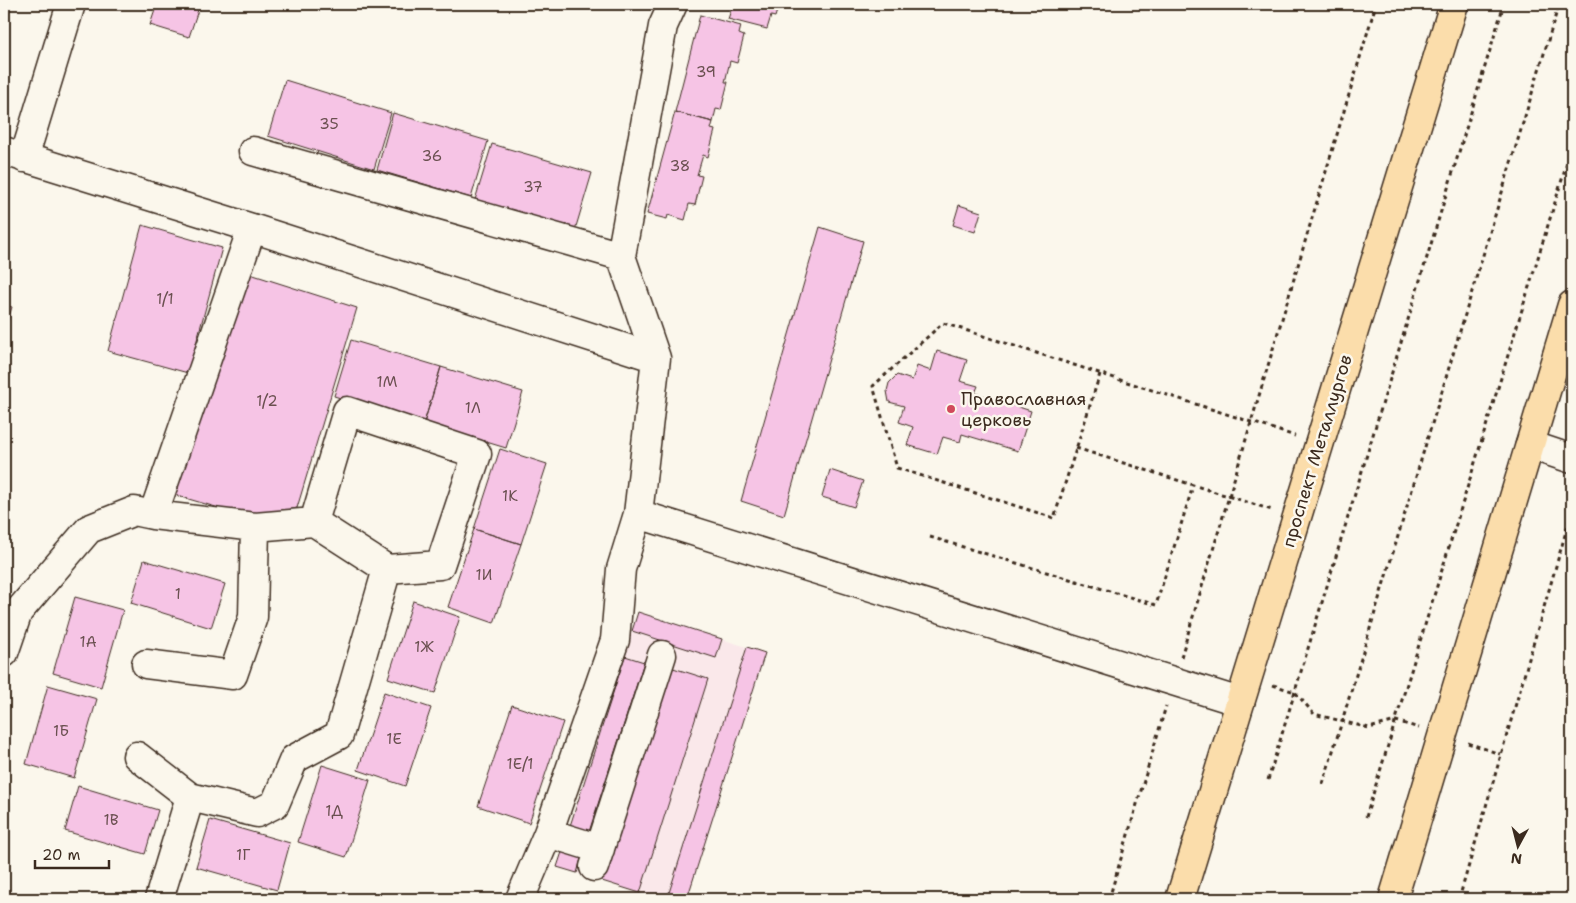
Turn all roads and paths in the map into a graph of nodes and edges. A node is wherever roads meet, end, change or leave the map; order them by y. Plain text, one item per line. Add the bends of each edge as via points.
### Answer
1 (71, 4) edge
2 (673, 4) edge
3 (1376, 4) edge
4 (1454, 4) edge
5 (1504, 4) edge
6 (1560, 4) edge
7 (1572, 147) edge
8 (253, 151) dead end
9 (14, 154) edge
10 (252, 228) junction
11 (621, 256) junction
12 (1572, 306) edge
13 (656, 358) junction
14 (1100, 374) junction
15 (1251, 422) junction
16 (1319, 444) junction
17 (1530, 445) junction
18 (1076, 448) junction
19 (1572, 459) edge
20 (1193, 486) junction
21 (1228, 496) junction
22 (1572, 510) edge
23 (638, 514) junction
24 (152, 515) junction
25 (1296, 518) junction
26 (314, 522) junction
27 (255, 527) junction
28 (930, 537) dead end
29 (387, 568) junction
30 (4, 653) edge
31 (662, 655) dead end
32 (146, 664) dead end
33 (1174, 681) junction
34 (1295, 692) junction
35 (1240, 702) junction
36 (1396, 721) junction
37 (1342, 722) junction
38 (1442, 735) junction
39 (1500, 754) junction
40 (137, 756) dead end
41 (1268, 780) dead end
42 (1323, 784) dead end
43 (190, 796) junction
44 (1366, 817) dead end
45 (548, 833) junction
46 (159, 899) edge
47 (520, 899) edge
48 (1109, 899) edge
49 (1180, 899) edge
50 (1393, 899) edge
51 (1460, 899) edge

1 - 9 lane
2 - 11 lane via 663,26
3 - 15 path
4 - 16 main road, проспект Металлургов
5 - 34 path
6 - 37 path
7 - 36 path
8 - 11 lane
9 - 10 lane
10 - 13 lane
10 - 24 lane
11 - 13 lane
12 - 17 main road
13 - 23 lane
14 - 15 path
14 - 18 path
14 - 18 path via 943,323 873,386 897,468 1054,518
15 - 16 path
15 - 21 path
16 - 25 main road, проспект Металлургов
17 - 19 lane
17 - 38 main road
18 - 20 path
20 - 21 path
20 - 28 path via 1156,605
21 - 25 path
21 - 33 path
22 - 39 path
23 - 33 lane
23 - 45 lane via 621,569 615,640
24 - 27 lane
24 - 30 lane via 134,511 89,529 18,612
25 - 35 main road, проспект Металлургов
26 - 27 lane
26 - 29 lane
26 - 29 lane via 347,411 477,454 440,565
27 - 32 lane via 253,617 233,675
29 - 43 lane via 339,735 294,759 275,804 257,813
31 - 45 lane via 597,858
33 - 35 lane
33 - 48 path
34 - 37 path via 1314,714
34 - 41 path
35 - 49 main road, проспект Металлургов
36 - 37 path via 1369,728
36 - 38 path
36 - 44 path
37 - 42 path
38 - 39 path
38 - 50 main road
39 - 51 path
40 - 43 lane
43 - 46 lane
45 - 47 lane

